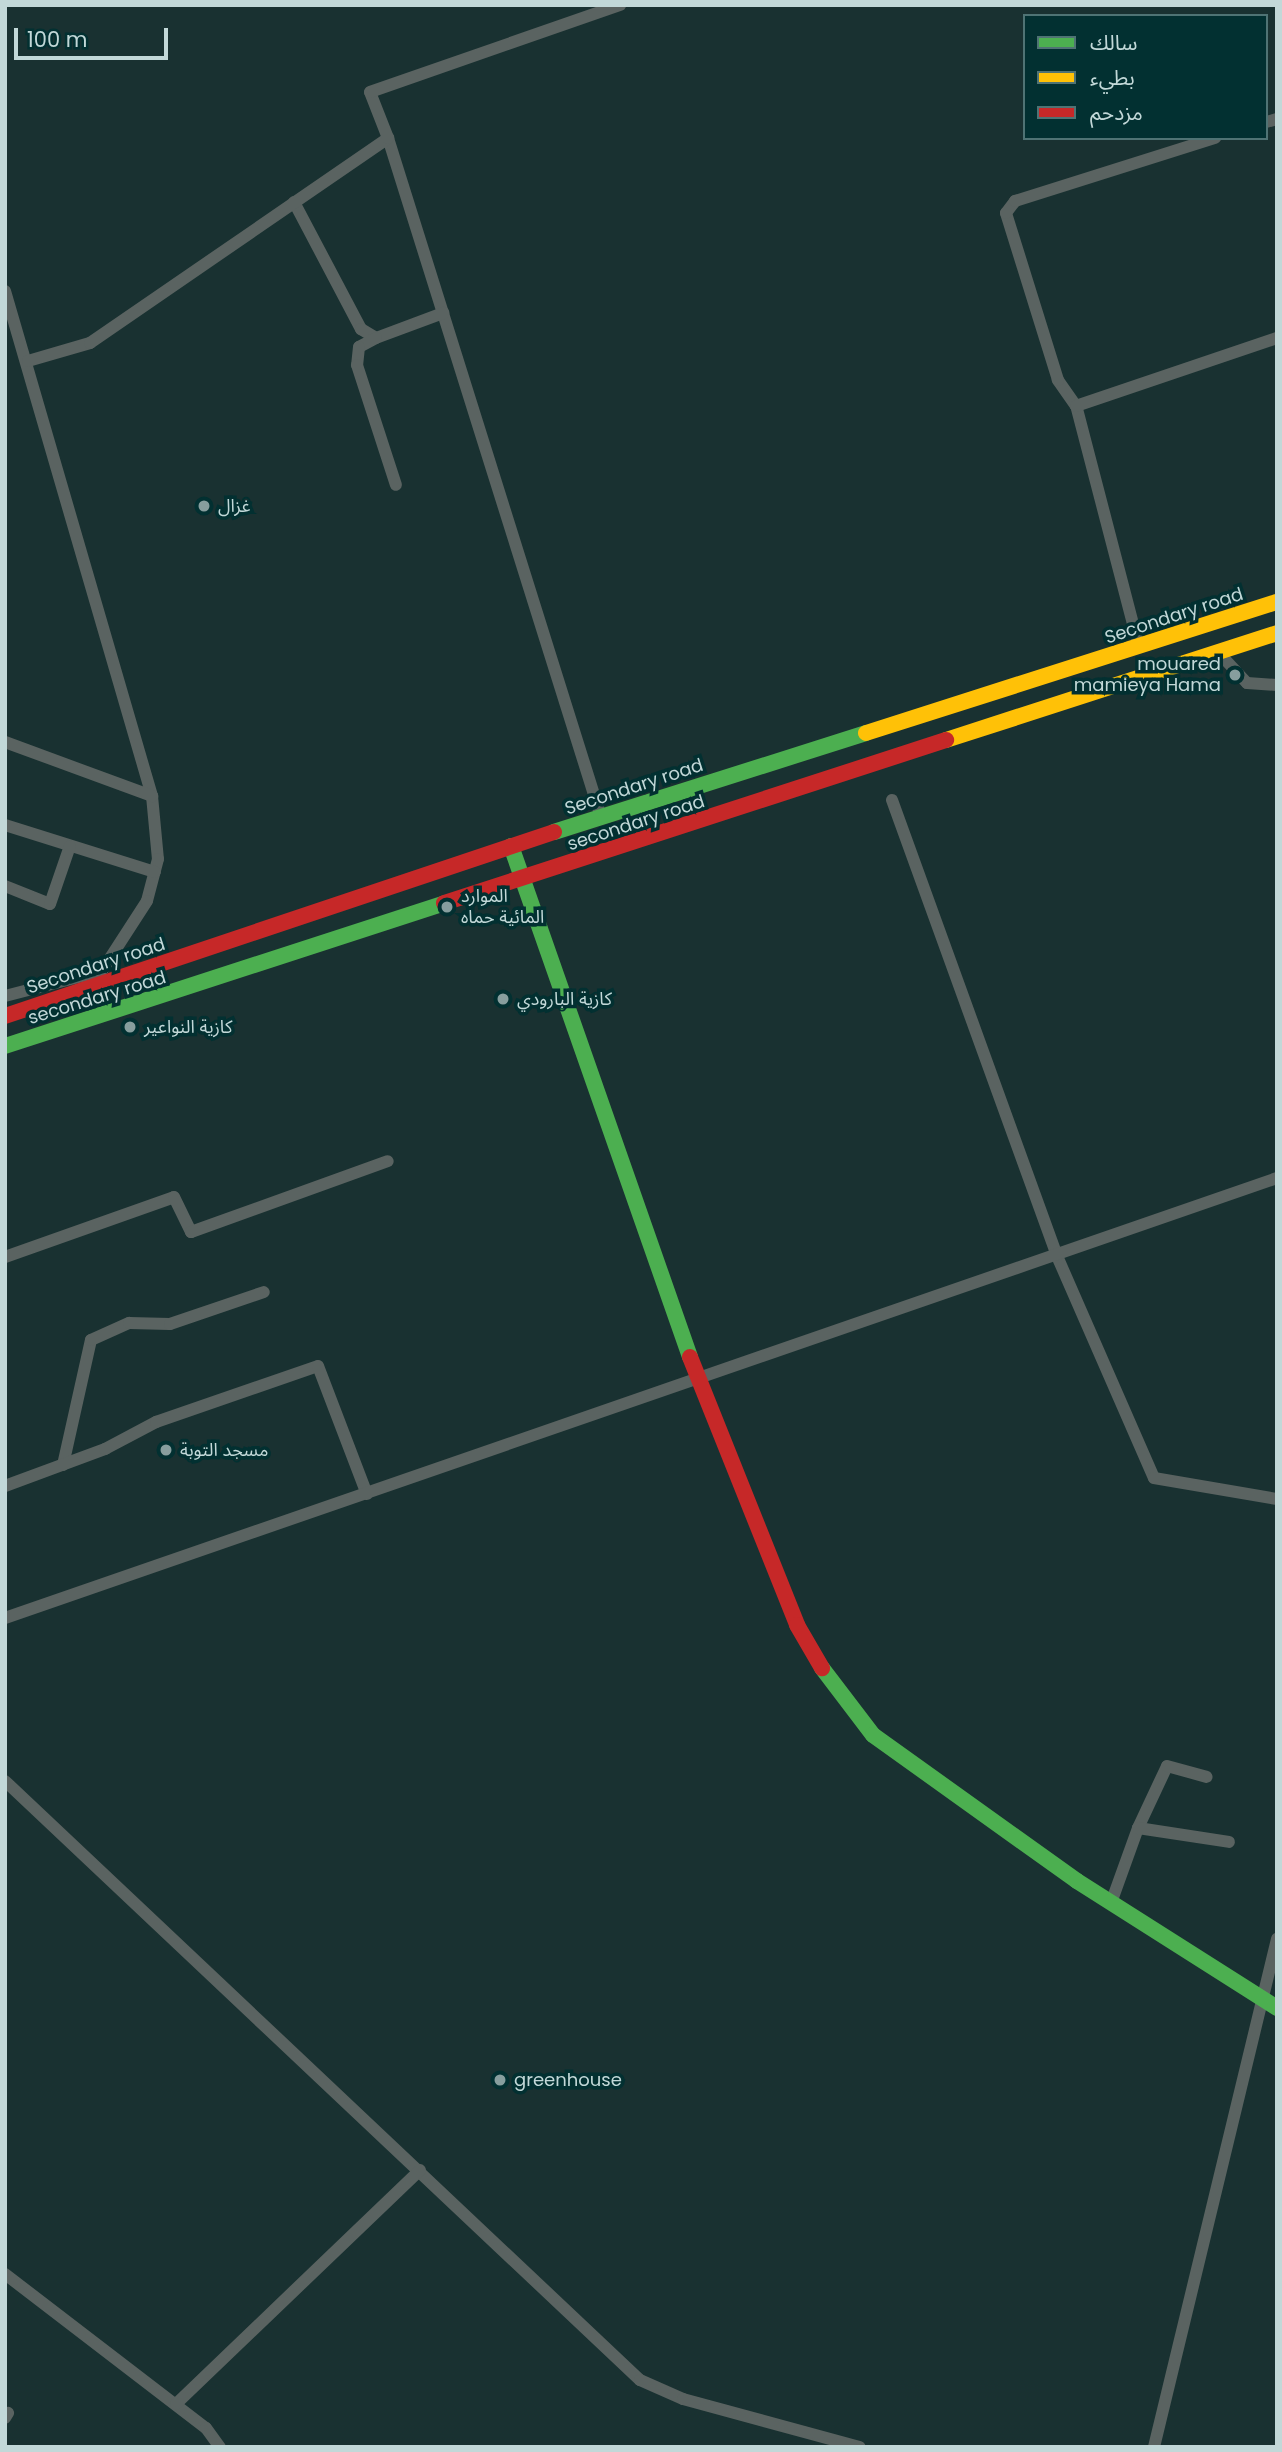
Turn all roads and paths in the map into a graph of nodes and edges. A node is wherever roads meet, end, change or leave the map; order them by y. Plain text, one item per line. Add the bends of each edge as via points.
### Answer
1 (620, 5) edge
2 (388, 138) junction
3 (1209, 140) edge
4 (294, 202) junction
5 (5, 291) edge
6 (443, 313) junction
7 (376, 338) junction
8 (1277, 338) edge
9 (28, 362) junction
10 (1076, 405) junction
11 (396, 485) dead end
12 (1277, 602) edge
13 (1277, 633) edge
14 (1139, 648) junction
15 (1219, 653) junction
16 (1277, 685) edge
17 (5, 742) edge
18 (152, 796) junction
19 (892, 800) dead end
20 (601, 817) junction
21 (5, 825) edge
22 (70, 846) junction
23 (511, 846) junction
24 (155, 872) junction
25 (523, 880) junction
26 (5, 886) edge
27 (102, 971) junction
28 (89, 989) junction
29 (5, 996) edge
30 (5, 1017) edge
31 (5, 1046) edge
32 (388, 1160) dead end
33 (1277, 1178) edge
34 (1057, 1256) junction
35 (5, 1257) edge
36 (264, 1292) dead end
37 (697, 1376) junction
38 (63, 1465) junction
39 (5, 1486) edge
40 (367, 1494) junction
41 (1277, 1499) edge
42 (5, 1618) edge
43 (1207, 1777) dead end
44 (5, 1781) edge
45 (1138, 1828) junction
46 (1230, 1842) dead end
47 (1111, 1903) junction
48 (1277, 1939) edge
49 (1262, 2000) junction
50 (1277, 2008) edge
51 (420, 2170) junction
52 (5, 2274) edge
53 (176, 2404) junction
54 (220, 2447) edge
55 (860, 2447) edge
56 (1154, 2447) edge

1 - 2 street via 370,92
2 - 4 street
2 - 6 street
3 - 10 street via 1015,201 1006,213 1058,380
4 - 7 street via 361,329
4 - 9 street via 90,343
5 - 9 street
6 - 7 street
6 - 20 street
7 - 11 street via 359,347 356,365
8 - 10 street
9 - 18 street
10 - 14 street
12 - 14 main road, Secondary road
13 - 15 main road, secondary road
14 - 20 main road, Secondary road
15 - 16 street via 1247,683
15 - 25 main road, secondary road
17 - 18 street
18 - 24 street
19 - 34 street
20 - 23 main road, Secondary road
21 - 22 street
22 - 24 street
22 - 26 street via 50,904
23 - 25 main road
23 - 28 main road, Secondary road
24 - 27 street via 147,901
25 - 31 main road, secondary road
25 - 37 main road
27 - 28 street
27 - 29 street
28 - 30 main road, Secondary road
32 - 35 street via 191,1232 174,1197
33 - 34 street
34 - 37 street
34 - 41 street via 1154,1478
36 - 38 street via 170,1324 129,1323 92,1340
37 - 40 street
37 - 47 main road via 797,1625 832,1685 873,1735
38 - 39 street
38 - 40 street via 156,1422 318,1366
40 - 42 street
43 - 45 street via 1167,1766
44 - 51 street
45 - 46 street
45 - 47 street
47 - 49 main road
48 - 49 street
49 - 50 main road
49 - 56 street
51 - 53 street
51 - 55 street via 640,2380 682,2399
52 - 53 street
53 - 54 street

